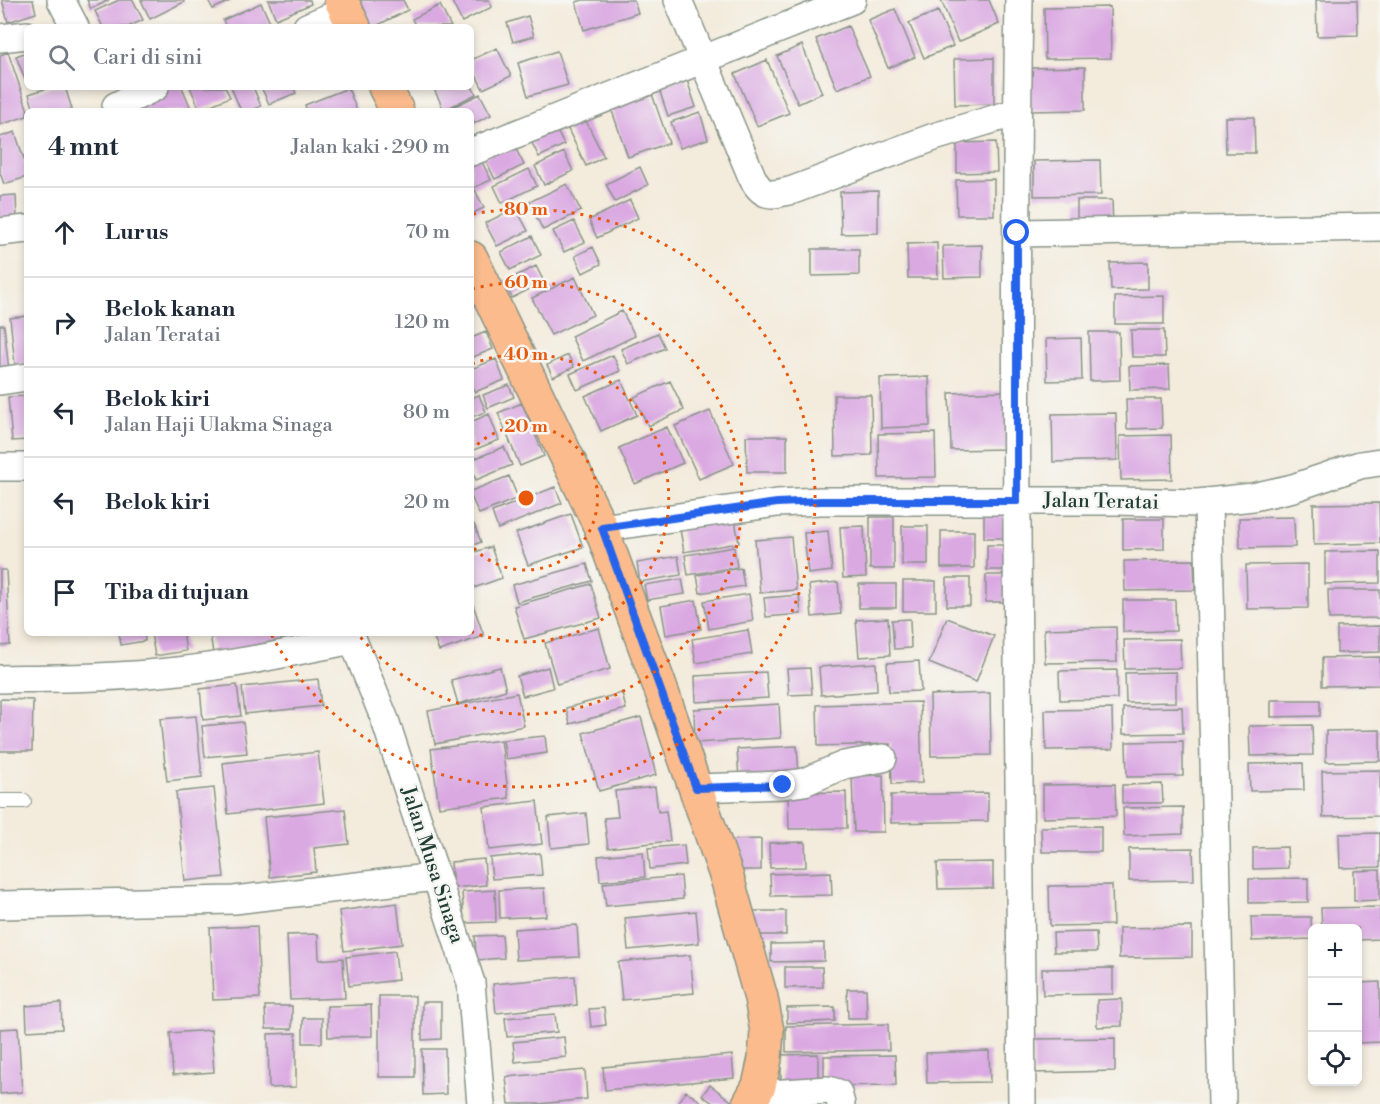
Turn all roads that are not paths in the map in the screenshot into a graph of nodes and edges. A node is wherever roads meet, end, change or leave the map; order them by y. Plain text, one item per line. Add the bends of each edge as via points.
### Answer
1 (61, 0) edge
2 (678, 0) edge
3 (852, 0) edge
4 (1019, 0) edge
5 (347, 12) edge
6 (73, 24) edge
7 (315, 24) edge
8 (24, 35) edge
9 (0, 38) edge
10 (702, 60) junction
11 (146, 90) edge
12 (386, 90) edge
13 (114, 101) edge
14 (396, 108) edge
15 (1017, 112) junction
16 (474, 151) edge
17 (1380, 227) edge
18 (24, 229) edge
19 (0, 231) edge
20 (1017, 233) junction
21 (474, 264) edge
22 (24, 377) edge
23 (0, 381) edge
24 (1380, 462) edge
25 (24, 466) edge
26 (0, 467) edge
27 (1017, 501) junction
28 (1209, 502) junction
29 (602, 528) junction
30 (351, 637) edge
31 (0, 679) edge
32 (883, 758) dead end
33 (696, 788) junction
34 (0, 801) edge
35 (24, 801) dead end
36 (436, 877) junction
37 (0, 905) edge
38 (752, 1099) edge
39 (481, 1104) edge
40 (841, 1104) edge
41 (1022, 1104) edge
42 (1222, 1104) edge

1 - 6 street
2 - 10 street
3 - 10 street
4 - 15 street
5 - 7 street
8 - 9 street
10 - 15 street via 757,188 764,193 793,190 934,136
10 - 16 street
11 - 13 street
12 - 14 main road
15 - 20 street
17 - 20 street
18 - 19 street
20 - 27 street
21 - 29 main road
22 - 23 street
24 - 28 street, Jalan Teratai via 1293,488
25 - 26 street
27 - 28 street, Jalan Teratai
27 - 29 street, Jalan Teratai via 777,503
27 - 41 street
28 - 42 street
29 - 33 main road
30 - 31 street via 170,672
30 - 36 street, Jalan Musa Sinaga via 385,720
32 - 33 street via 844,765 804,782
33 - 38 main road via 727,878 767,1031 765,1059
34 - 35 lane
36 - 37 street via 234,900
36 - 39 street, Jalan Musa Sinaga via 471,983
38 - 40 street via 828,1090 838,1093

